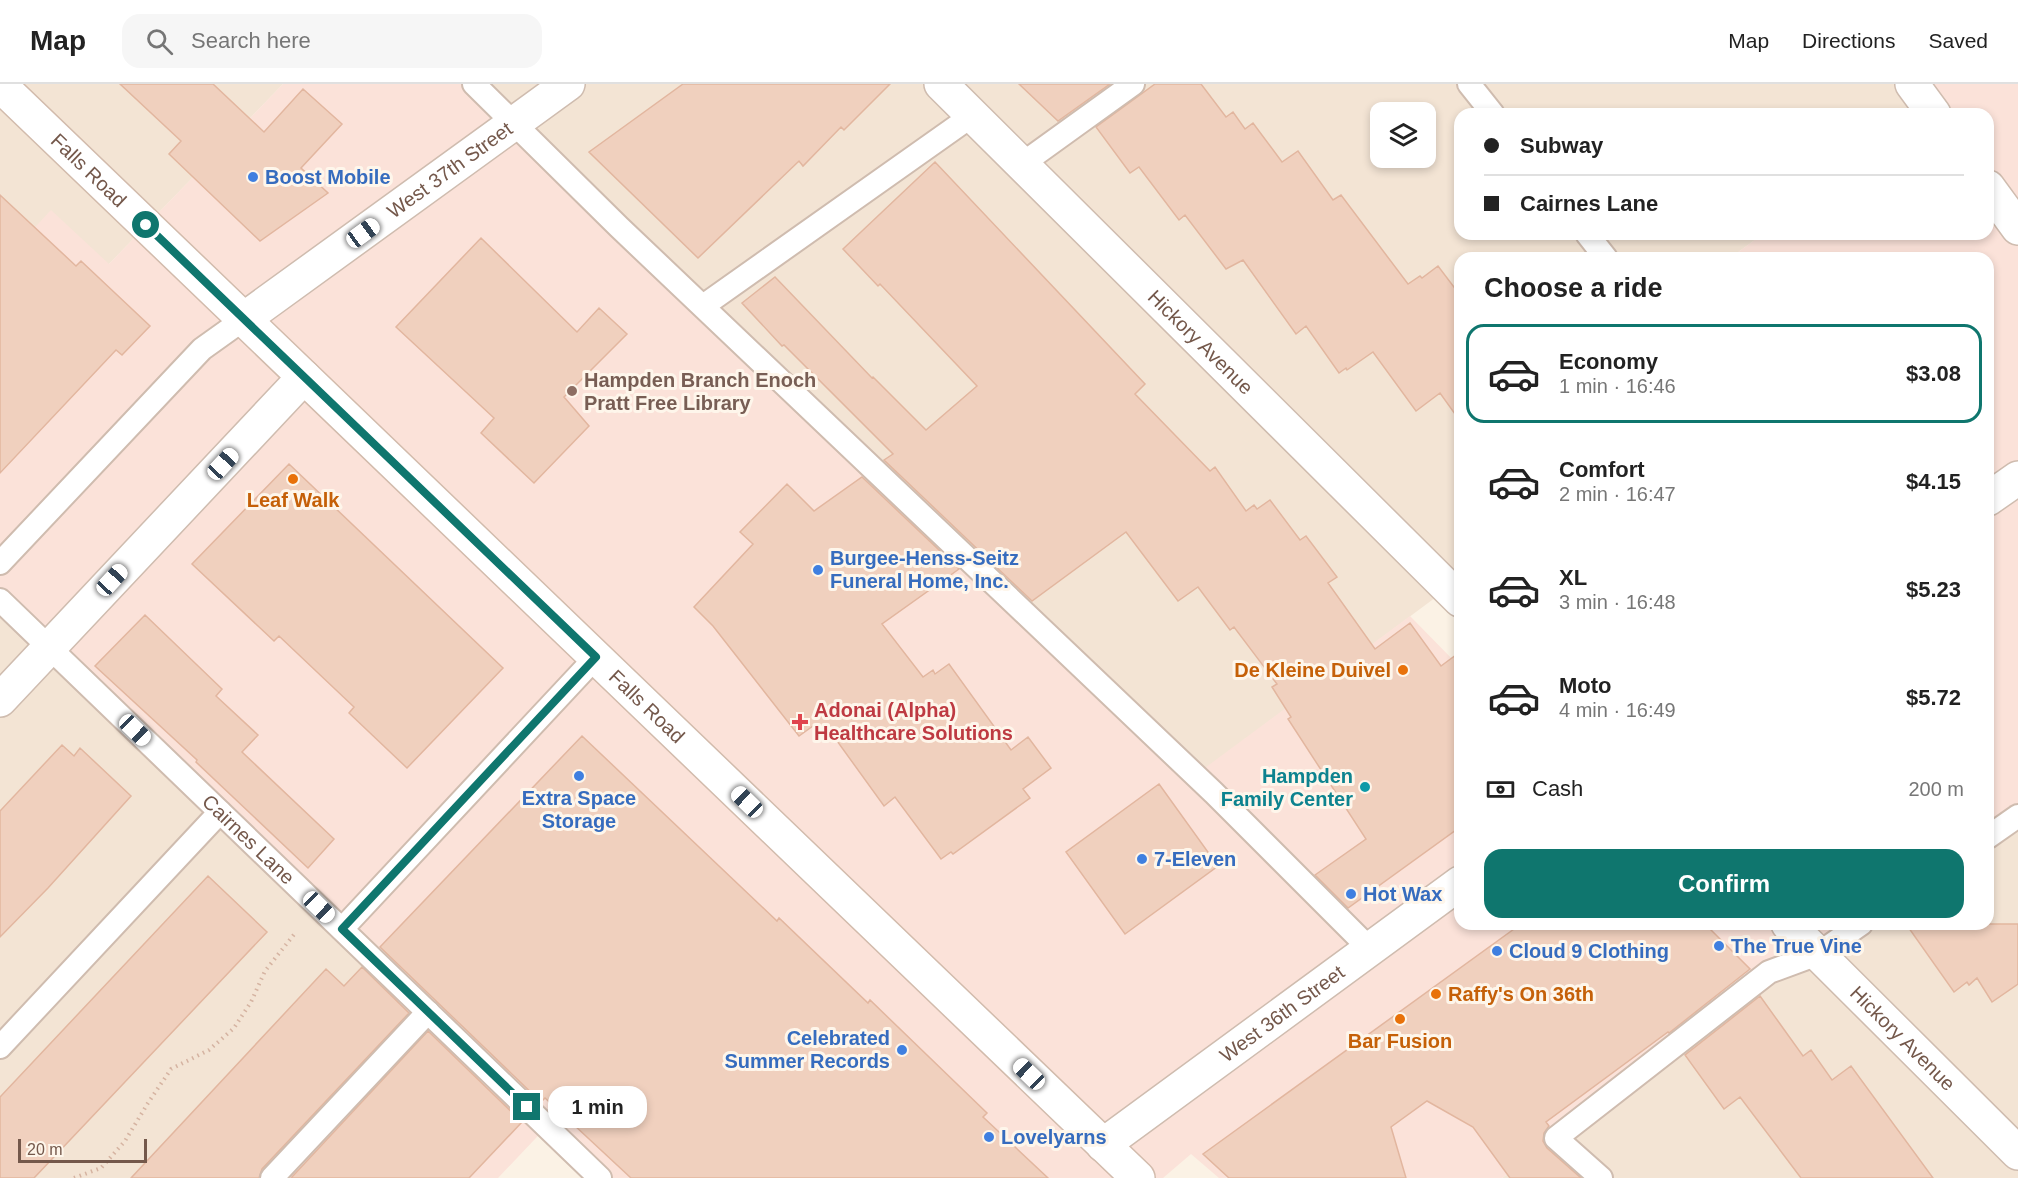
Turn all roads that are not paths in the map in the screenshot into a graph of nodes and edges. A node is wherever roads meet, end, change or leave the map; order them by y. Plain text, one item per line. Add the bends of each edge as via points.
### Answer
1 (474, 84) edge
2 (568, 84) edge
3 (941, 84) edge
4 (1133, 84) edge
5 (1469, 84) edge
6 (1912, 84) edge
7 (0, 85) edge
8 (1488, 108) edge
9 (1930, 108) edge
10 (973, 116) junction
11 (515, 123) junction
12 (1022, 164) junction
13 (1994, 194) edge
14 (2018, 228) edge
15 (1592, 240) edge
16 (1601, 252) edge
17 (703, 306) junction
18 (244, 319) junction
19 (304, 377) junction
20 (2018, 478) edge
21 (1994, 495) edge
22 (0, 563) edge
23 (1454, 594) edge
24 (0, 600) edge
25 (49, 647) junction
26 (596, 657) junction
27 (0, 700) edge
28 (220, 812) junction
29 (2018, 816) edge
30 (1994, 833) edge
31 (1454, 887) edge
32 (342, 929) junction
33 (1794, 930) edge
34 (1852, 930) edge
35 (1370, 949) junction
36 (1818, 954) junction
37 (428, 1012) junction
38 (0, 1047) edge
39 (1103, 1145) junction
40 (2018, 1153) edge
41 (272, 1178) edge
42 (600, 1178) edge
43 (1138, 1178) edge
44 (1601, 1178) edge

1 - 11 lane
2 - 11 street, West 37th Street
3 - 10 street, Hickory Avenue
4 - 12 lane
5 - 8 lane
6 - 9 street
7 - 18 street, Falls Road
10 - 12 street, Hickory Avenue
10 - 17 lane
11 - 17 lane
11 - 18 street, West 37th Street
12 - 23 street, Hickory Avenue
13 - 14 street
15 - 16 lane
17 - 35 lane via 1214,793
18 - 19 street, Falls Road
18 - 22 lane via 202,349
19 - 25 street
19 - 26 street, Falls Road
20 - 21 street
24 - 25 lane, Cairnes Lane
25 - 27 street
25 - 28 lane, Cairnes Lane
26 - 32 lane
26 - 39 street, Falls Road
28 - 32 lane, Cairnes Lane
28 - 38 lane
29 - 30 lane
31 - 35 street, West 36th Street
32 - 37 lane, Cairnes Lane
33 - 36 street, Hickory Avenue
34 - 36 lane
35 - 39 street, West 36th Street
36 - 40 street, Hickory Avenue
36 - 44 lane via 1769,972 1556,1138
37 - 41 lane
37 - 42 lane, Cairnes Lane
39 - 43 street, Falls Road

